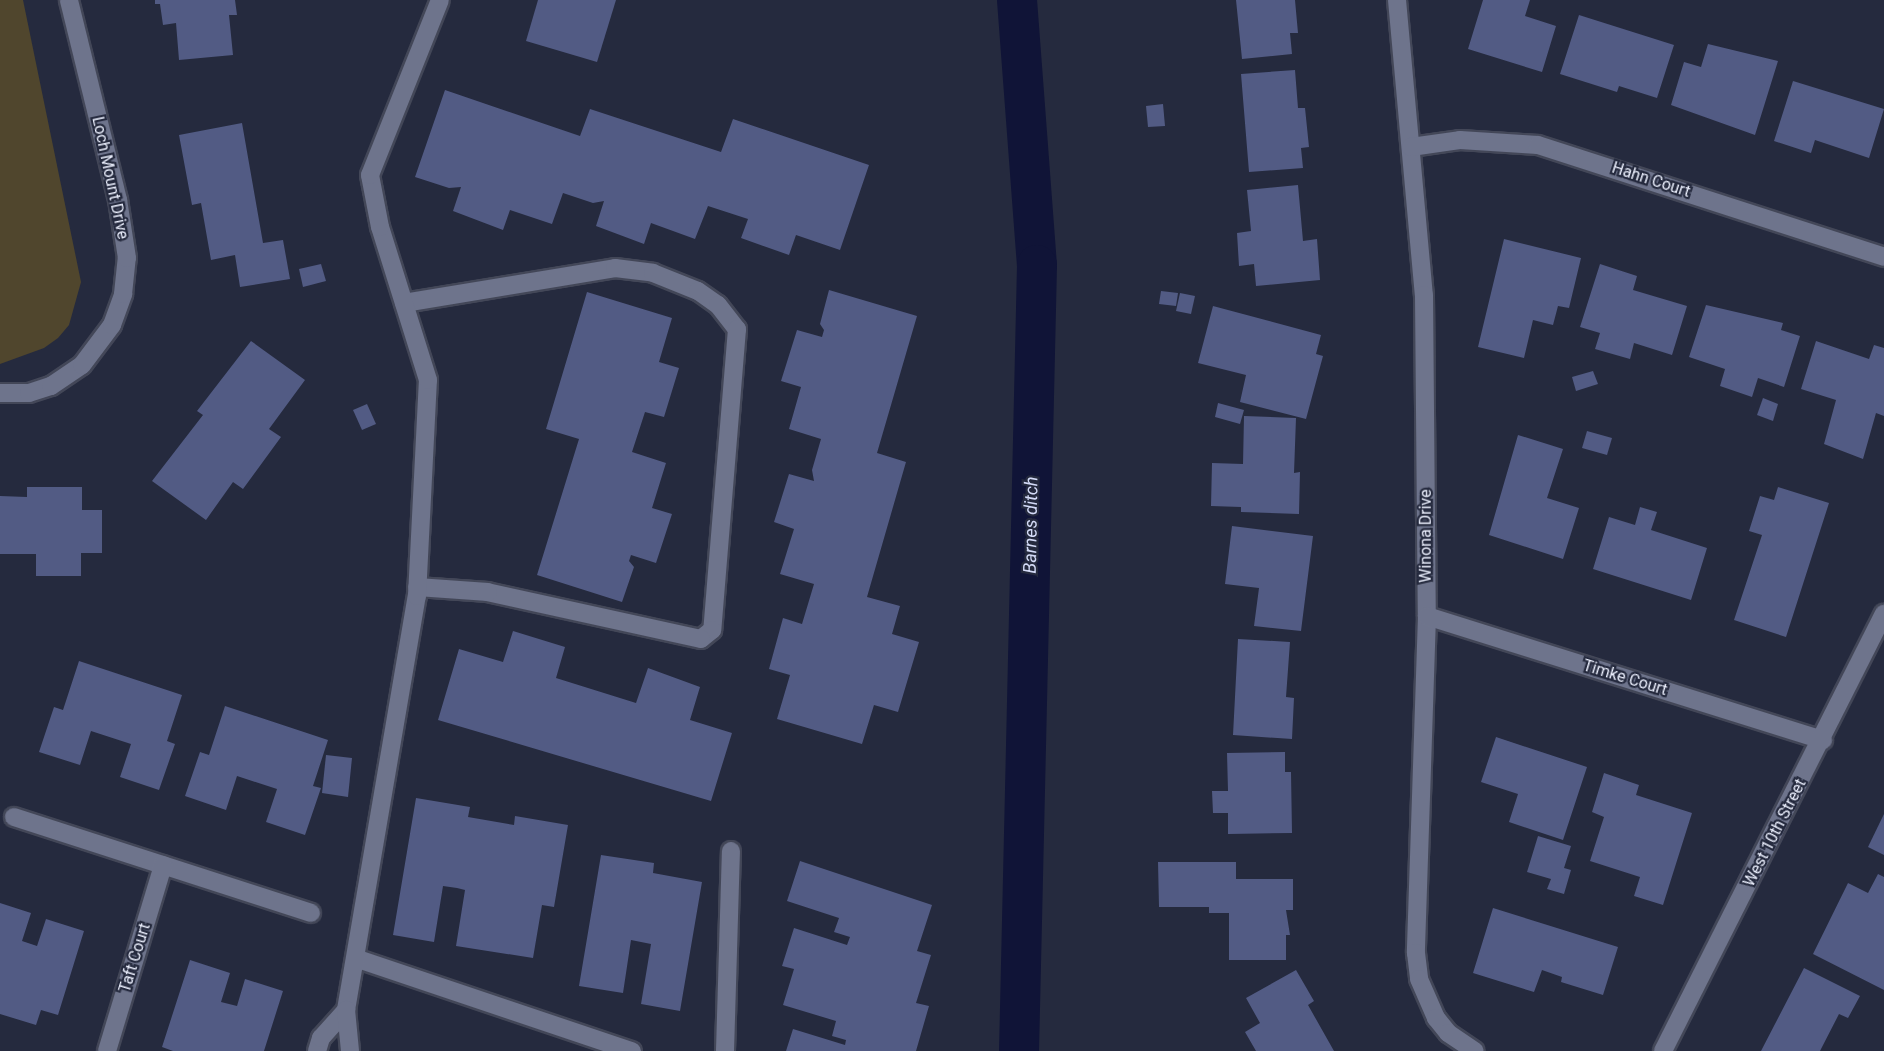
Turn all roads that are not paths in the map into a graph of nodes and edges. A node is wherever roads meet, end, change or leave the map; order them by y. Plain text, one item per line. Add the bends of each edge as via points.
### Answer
1 (69, 0) edge
2 (440, 0) edge
3 (1397, 0) edge
4 (1411, 147) junction
5 (1884, 257) edge
6 (404, 303) junction
7 (0, 393) edge
8 (417, 587) junction
9 (1884, 614) edge
10 (1427, 616) junction
11 (1823, 740) junction
12 (14, 817) dead end
13 (731, 851) dead end
14 (163, 865) junction
15 (311, 913) dead end
16 (358, 959) junction
17 (346, 1010) junction
18 (107, 1051) edge
19 (317, 1051) edge
20 (350, 1051) edge
21 (632, 1051) edge
22 (725, 1051) edge
23 (1475, 1051) edge
24 (1663, 1051) edge

1 - 7 street, Loch Mount Drive via 118,200 127,258 123,294 112,325 82,365 51,386 29,393
2 - 6 street via 370,175 380,227
3 - 4 street, Winona Drive
4 - 5 street, Hahn Court via 1460,140 1538,145
4 - 10 street, Winona Drive via 1424,296
6 - 8 street via 428,380
6 - 8 street via 615,268 653,273 698,291 718,305 737,328 712,630 706,635 700,639 488,592
8 - 16 street
9 - 11 street, West 10th Street
10 - 11 street, Timke Court
10 - 23 street, Winona Drive via 1416,954 1419,979 1436,1018 1448,1033
11 - 24 street, West 10th Street
12 - 14 street
13 - 22 street
14 - 15 street
14 - 18 street, Taft Court
16 - 17 street
16 - 21 street
17 - 19 street via 321,1038
17 - 20 street

